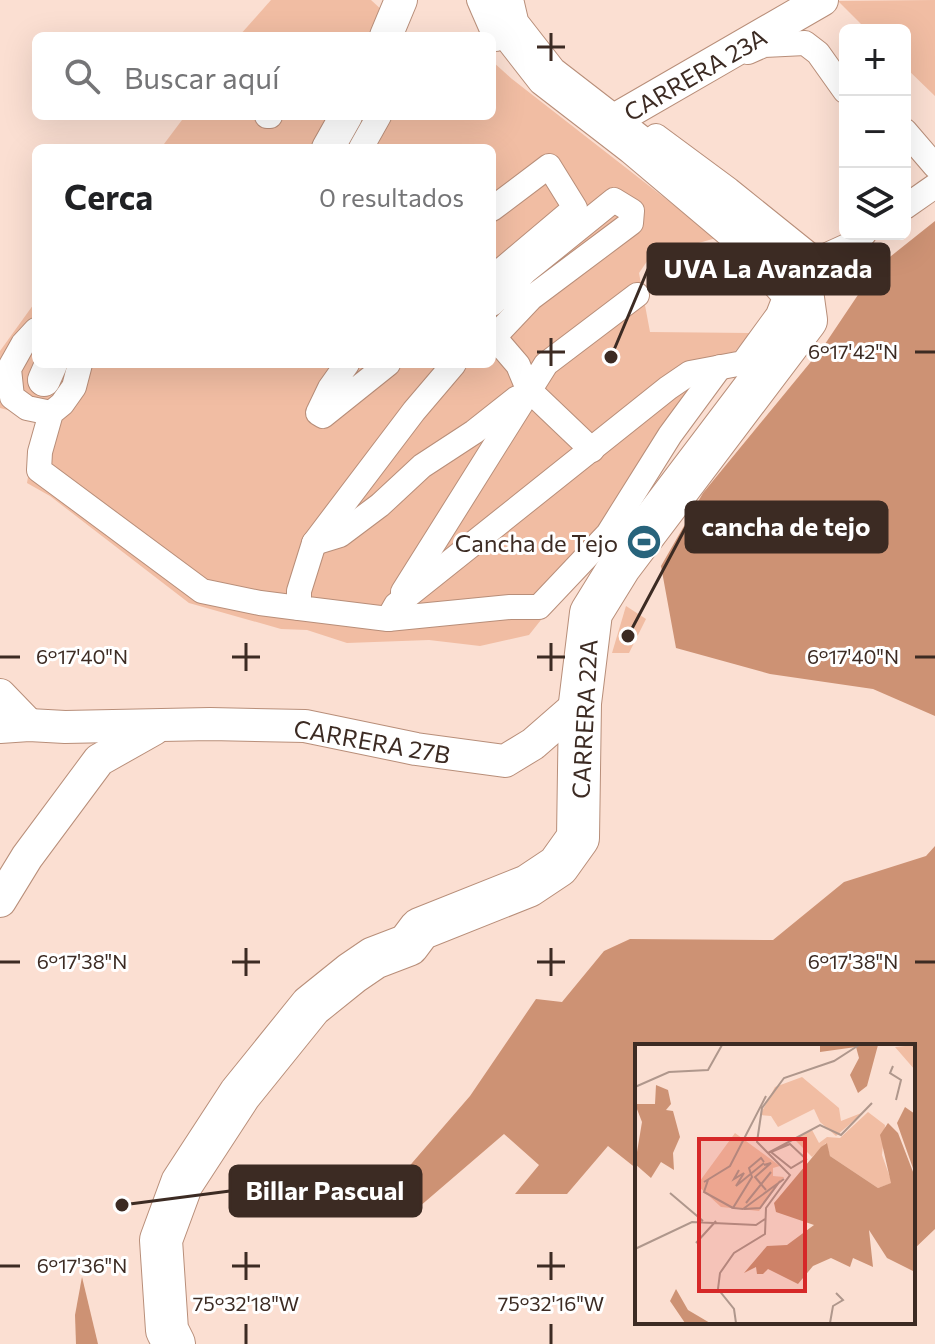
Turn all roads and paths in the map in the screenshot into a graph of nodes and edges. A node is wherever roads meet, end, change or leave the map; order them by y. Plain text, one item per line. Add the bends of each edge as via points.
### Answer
1 (401, 0) edge
2 (479, 0) edge
3 (502, 0) edge
4 (822, 0) edge
5 (388, 32) edge
6 (493, 32) edge
7 (496, 40) edge
8 (839, 83) edge
9 (327, 120) edge
10 (344, 120) edge
11 (377, 120) edge
12 (609, 123) junction
13 (911, 138) edge
14 (313, 144) edge
15 (330, 144) edge
16 (363, 144) edge
17 (935, 166) edge
18 (935, 186) edge
19 (911, 203) edge
20 (496, 206) edge
21 (856, 240) edge
22 (496, 275) edge
23 (637, 295) dead end
24 (496, 300) edge
25 (32, 334) edge
26 (496, 335) edge
27 (496, 339) edge
28 (720, 367) junction
29 (79, 368) edge
30 (344, 368) edge
31 (383, 368) edge
32 (451, 368) edge
33 (528, 389) junction
34 (51, 413) junction
35 (592, 450) junction
36 (314, 543) junction
37 (299, 608) junction
38 (392, 612) junction
39 (0, 695) edge
40 (580, 703) junction
41 (14, 726) edge
42 (160, 726) junction
43 (0, 901) edge
44 (174, 1344) edge

1 - 5 street
2 - 6 street
3 - 12 street, CARRERA 22A via 508,26 547,76
4 - 12 street, CARRERA 23A
7 - 28 street via 526,82 746,254 785,297 743,363
8 - 21 street via 805,43 764,45 637,119 816,260
9 - 14 street
10 - 15 street
11 - 16 street
12 - 40 street, CARRERA 22A via 795,279 806,320 620,566 591,613
13 - 17 street
18 - 19 street
20 - 22 street via 549,166 575,208
23 - 33 street via 546,364
24 - 26 street via 614,200 632,211 631,223 531,298
25 - 34 street via 9,369 12,397 27,408
27 - 33 street via 518,365
28 - 35 street via 690,373
28 - 38 street via 608,534 539,607
29 - 34 street via 74,387
30 - 31 street via 318,413 323,416
32 - 36 street
33 - 35 street
33 - 36 street via 422,466 340,535
33 - 38 street
34 - 37 street via 39,470 202,591
35 - 38 street
36 - 37 street
37 - 38 street
39 - 41 street
40 - 42 street, CARRERA 27B via 505,761 305,726
40 - 44 street, CARRERA 22A via 578,838 558,866 528,886 420,929 408,945 374,958 311,1006 240,1094 182,1183 161,1240 167,1330
41 - 42 street, CARRERA 27B
42 - 43 street via 99,760

